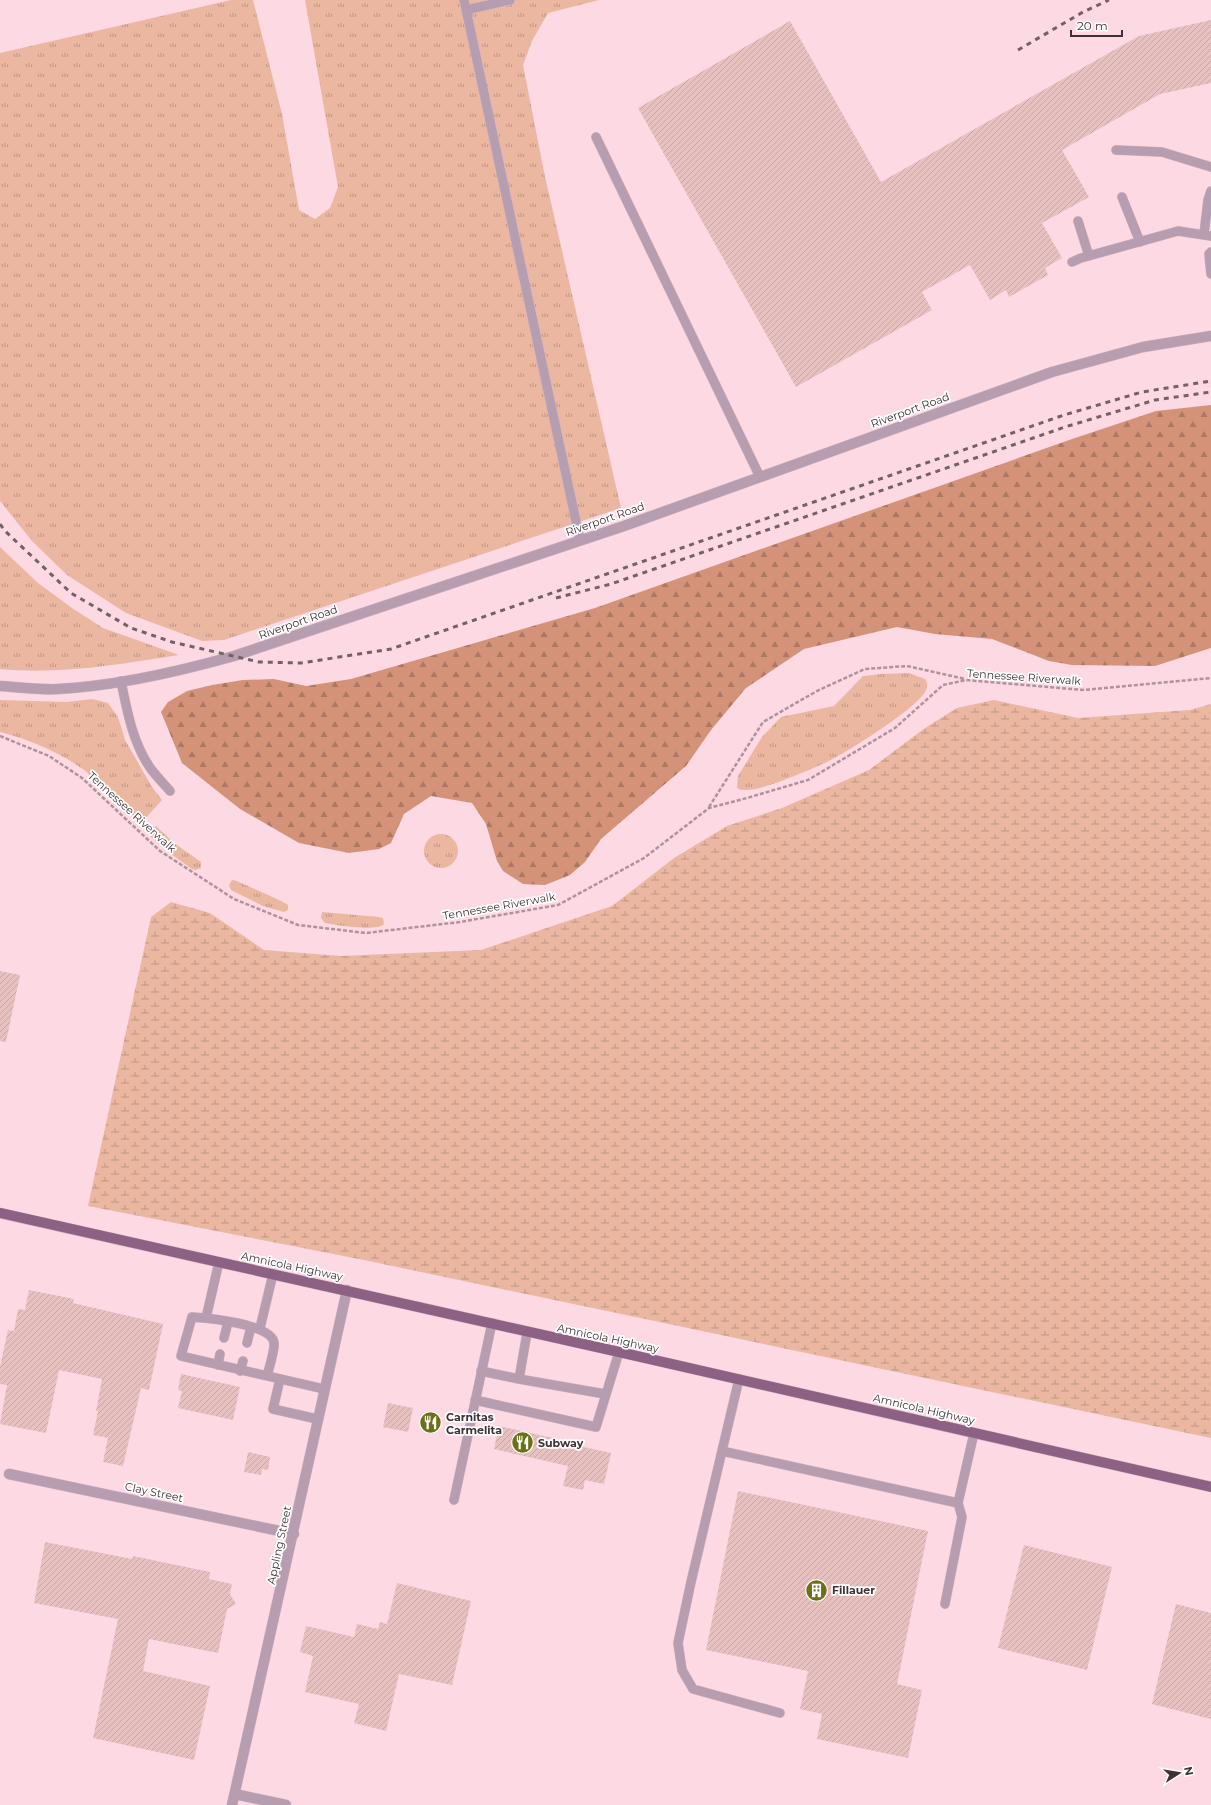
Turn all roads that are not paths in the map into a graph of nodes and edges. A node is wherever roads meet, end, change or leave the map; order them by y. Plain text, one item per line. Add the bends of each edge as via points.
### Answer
1 (464, 0) edge
2 (510, 0) edge
3 (466, 10) junction
4 (596, 137) dead end
5 (1116, 150) dead end
6 (1211, 167) edge
7 (1211, 191) edge
8 (1122, 197) dead end
9 (1078, 221) dead end
10 (1208, 221) edge
11 (1208, 235) edge
12 (1140, 242) junction
13 (1211, 252) edge
14 (1089, 256) junction
15 (1072, 262) dead end
16 (1211, 274) edge
17 (1211, 336) edge
18 (760, 477) junction
19 (580, 540) junction
20 (121, 681) junction
21 (0, 686) edge
22 (170, 790) dead end
23 (0, 1213) edge
24 (219, 1262) junction
25 (273, 1274) junction
26 (347, 1290) junction
27 (206, 1318) junction
28 (228, 1322) junction
29 (492, 1323) junction
30 (256, 1328) junction
31 (527, 1333) junction
32 (224, 1338) dead end
33 (247, 1343) dead end
34 (619, 1352) junction
35 (220, 1354) dead end
36 (243, 1360) dead end
37 (218, 1365) junction
38 (240, 1370) junction
39 (481, 1371) junction
40 (267, 1376) junction
41 (280, 1379) junction
42 (519, 1379) junction
43 (739, 1379) junction
44 (324, 1389) junction
45 (605, 1394) junction
46 (475, 1400) junction
47 (317, 1419) junction
48 (974, 1433) junction
49 (722, 1451) junction
50 (9, 1474) dead end
51 (1211, 1487) edge
52 (454, 1500) dead end
53 (958, 1503) junction
54 (294, 1534) junction
55 (945, 1604) dead end
56 (780, 1713) dead end
57 (235, 1794) junction
58 (232, 1805) edge
59 (286, 1805) edge

1 - 3 lane
2 - 3 lane
3 - 19 lane
4 - 18 lane
5 - 6 lane via 1162,152
7 - 10 lane via 1208,200
8 - 12 lane
9 - 14 lane
10 - 11 lane
11 - 12 lane via 1178,231
12 - 14 lane
13 - 16 lane
14 - 15 lane
17 - 18 street, Riverport Road via 1143,347 1052,372
18 - 19 street, Riverport Road
19 - 20 street, Riverport Road via 234,656 200,666
20 - 21 street, Riverport Road via 57,689
20 - 22 lane via 138,744 151,769
23 - 24 main road, Amnicola Highway
24 - 25 main road, Amnicola Highway
24 - 27 lane
25 - 26 main road, Amnicola Highway
25 - 30 lane
26 - 29 main road, Amnicola Highway
26 - 44 street, Appling Street
27 - 28 lane
27 - 37 lane via 192,1317 181,1356
28 - 30 lane
28 - 32 lane
29 - 31 main road, Amnicola Highway
29 - 39 lane
30 - 33 lane
30 - 40 lane via 272,1337 275,1343
31 - 34 main road, Amnicola Highway
31 - 42 lane
34 - 43 main road, Amnicola Highway
34 - 45 lane
35 - 37 lane
36 - 38 lane
37 - 38 lane
38 - 40 lane
39 - 42 lane
39 - 46 lane
40 - 41 lane
41 - 44 lane
41 - 47 lane via 273,1409
42 - 45 lane
43 - 48 main road, Amnicola Highway
43 - 49 lane
44 - 47 street, Appling Street
45 - 46 lane via 596,1427
46 - 52 lane
47 - 54 street, Appling Street
48 - 51 main road, Amnicola Highway
48 - 53 lane
49 - 53 lane
49 - 56 lane via 678,1643 682,1670 693,1688
50 - 54 street, Clay Street
53 - 55 lane via 962,1517
54 - 57 street, Appling Street
57 - 58 street, Appling Street
57 - 59 street

